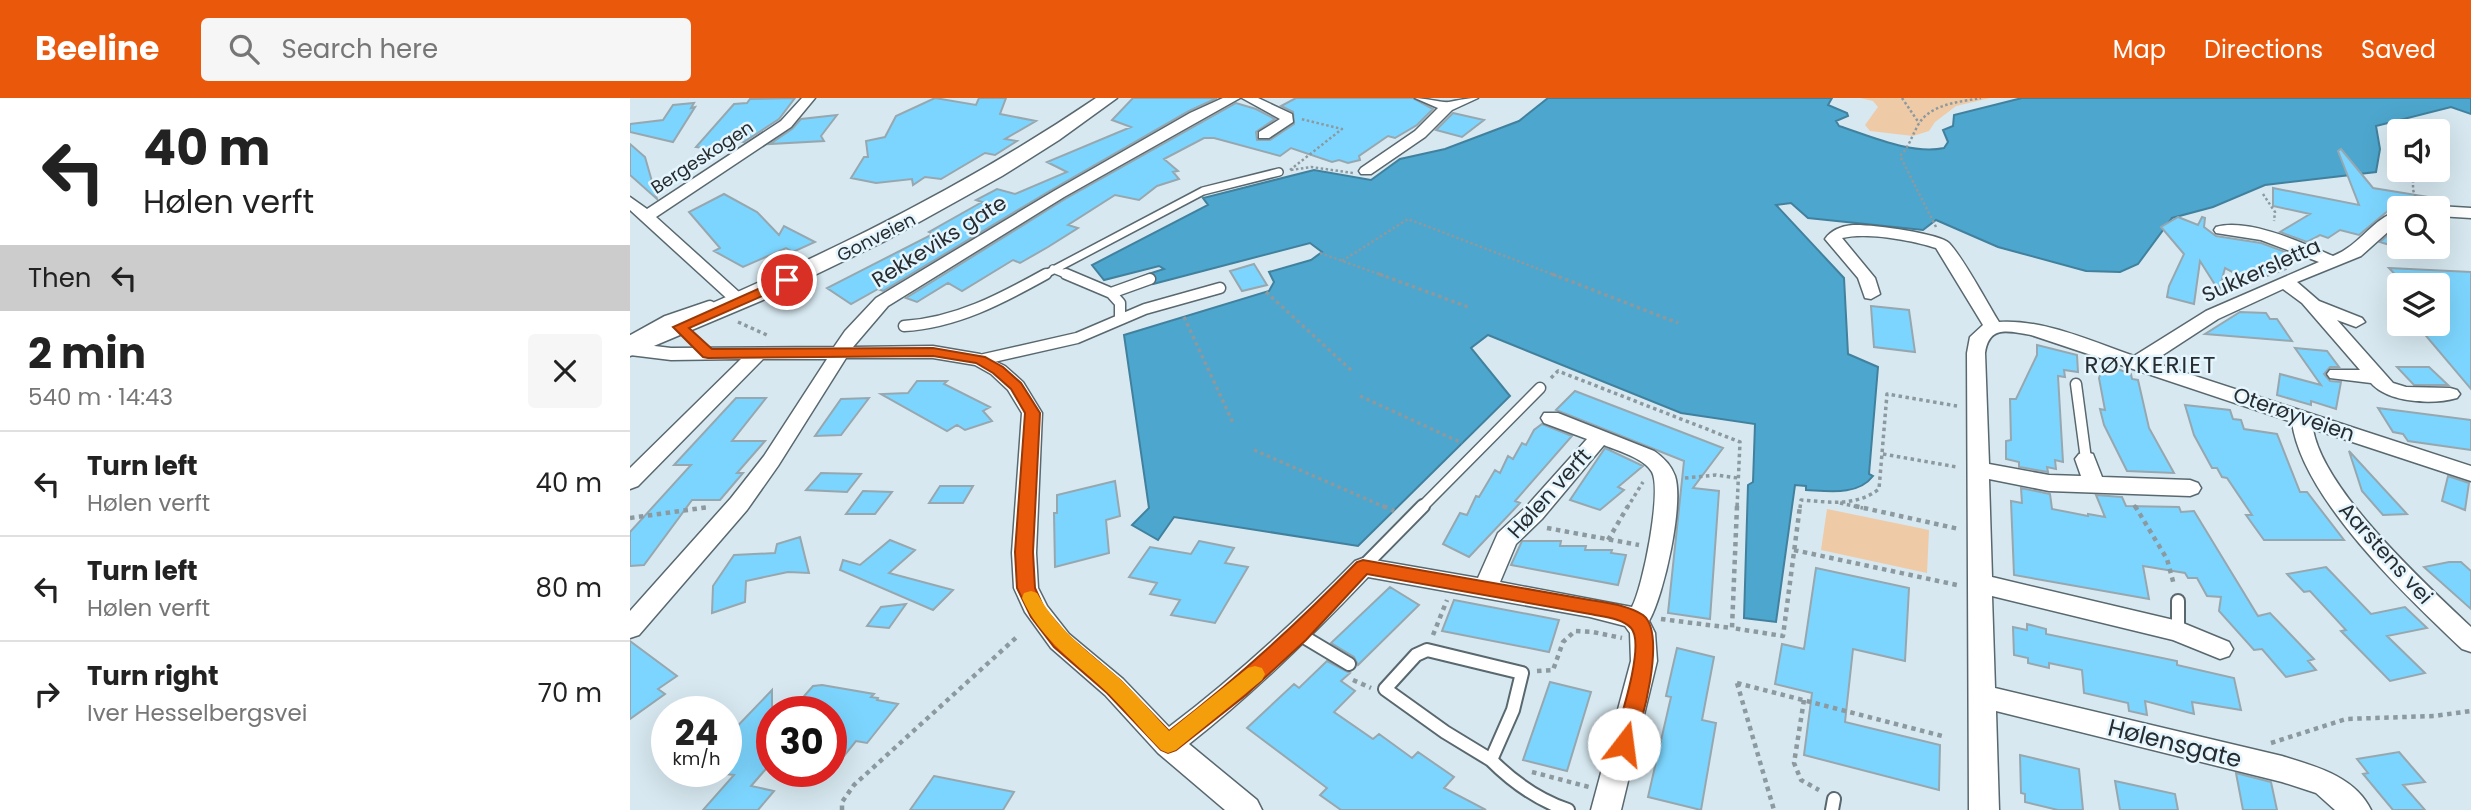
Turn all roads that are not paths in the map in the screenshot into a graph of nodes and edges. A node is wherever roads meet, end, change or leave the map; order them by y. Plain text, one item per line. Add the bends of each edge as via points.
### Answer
1 (809, 98) edge
2 (1108, 98) edge
3 (1234, 98) edge
4 (1248, 98) edge
5 (1421, 98) edge
6 (1472, 98) edge
7 (1447, 107) junction
8 (1264, 135) dead end
9 (1366, 171) road end
10 (1279, 172) dead end
11 (630, 202) edge
12 (2450, 212) edge
13 (2471, 214) edge
14 (646, 217) junction
15 (2387, 222) edge
16 (2222, 230) dead end
17 (2334, 262) junction
18 (1053, 269) junction
19 (1150, 279) dead end
20 (2285, 283) junction
21 (1220, 288) dead end
22 (1111, 293) junction
23 (1871, 294) dead end
24 (2308, 299) junction
25 (740, 301) junction
26 (1120, 319) junction
27 (2356, 322) dead end
28 (904, 326) dead end
29 (680, 327) junction
30 (1994, 328) junction
31 (630, 341) edge
32 (630, 349) edge
33 (839, 353) junction
34 (708, 354) junction
35 (757, 354) junction
36 (980, 360) junction
37 (2138, 362) junction
38 (2337, 374) dead end
39 (2378, 377) junction
40 (2076, 384) dead end
41 (1540, 388) road end
42 (2450, 394) dead end
43 (2301, 417) junction
44 (1551, 418) dead end
45 (1599, 438) junction
46 (2087, 459) joint
47 (1978, 470) junction
48 (2471, 474) edge
49 (630, 481) edge
50 (2094, 485) junction
51 (2190, 488) dead end
52 (1363, 567) junction
53 (1980, 587) junction
54 (1486, 588) junction
55 (2178, 601) road end
56 (1640, 625) junction
57 (630, 628) edge
58 (2178, 631) junction
59 (1299, 634) junction
60 (2471, 642) edge
61 (2220, 649) dead end
62 (1349, 664) dead end
63 (1983, 696) junction
64 (1168, 744) junction
65 (1494, 763) junction
66 (1609, 802) edge
67 (1247, 810) edge
68 (1568, 810) edge
69 (1984, 810) edge
70 (2357, 810) edge

1 - 14 street, Bergeskogen via 786,124
2 - 25 street, Gonveien via 975,185 885,234
3 - 33 street, Rekkeviks gate via 1195,116 897,291 860,322
4 - 8 street via 1287,117
5 - 7 street
6 - 7 street
7 - 9 street via 1420,134
10 - 18 lane via 1203,191
11 - 14 street
12 - 13 street
14 - 25 street
15 - 17 street, Sukkersletta via 2355,253
16 - 17 street via 2273,237
17 - 20 street, Sukkersletta
18 - 22 lane
18 - 28 lane via 953,318
19 - 22 lane
20 - 24 street
20 - 37 street, Sukkersletta via 2212,315
21 - 26 lane
22 - 26 lane via 1120,303
23 - 30 street via 1867,276 1837,247 1836,235 1854,230 1942,245
24 - 27 street
24 - 39 street
25 - 29 street, Gonveien
25 - 31 lane via 692,311
26 - 36 lane via 1077,338
29 - 32 street, Gonveien
29 - 34 street
30 - 37 street, Oterøyveien via 2031,329
30 - 47 street via 1979,337 1977,345
32 - 34 street
33 - 35 street
33 - 36 street via 933,352
33 - 57 street, Rekkeviks gate via 786,439 739,503
34 - 35 street
35 - 49 street
36 - 64 street via 1016,386 1032,413 1024,552 1026,588 1037,612 1060,641 1114,687
37 - 43 street, Oterøyveien
38 - 39 street
39 - 42 street via 2394,391
40 - 46 lane
41 - 52 lane
43 - 48 street, Oterøyveien
43 - 60 street, Aarstens vei via 2305,443 2342,506 2409,584
44 - 45 street, Hølen verft
45 - 54 street, Hølen verft via 1506,539
45 - 56 street, Hølen verft via 1660,470 1664,504 1653,585
46 - 50 street
47 - 50 street via 2049,483
47 - 53 street
50 - 51 street
52 - 54 street
52 - 59 street
53 - 58 street
53 - 63 street
54 - 56 street via 1623,614
55 - 58 lane
56 - 66 street via 1644,661
58 - 61 street
59 - 62 lane
59 - 64 street via 1239,689
63 - 69 street
63 - 70 street, Hølensgate via 2325,783
64 - 67 street
65 - 65 lane via 1385,689 1416,654 1427,650 1522,673
65 - 68 lane via 1547,803

